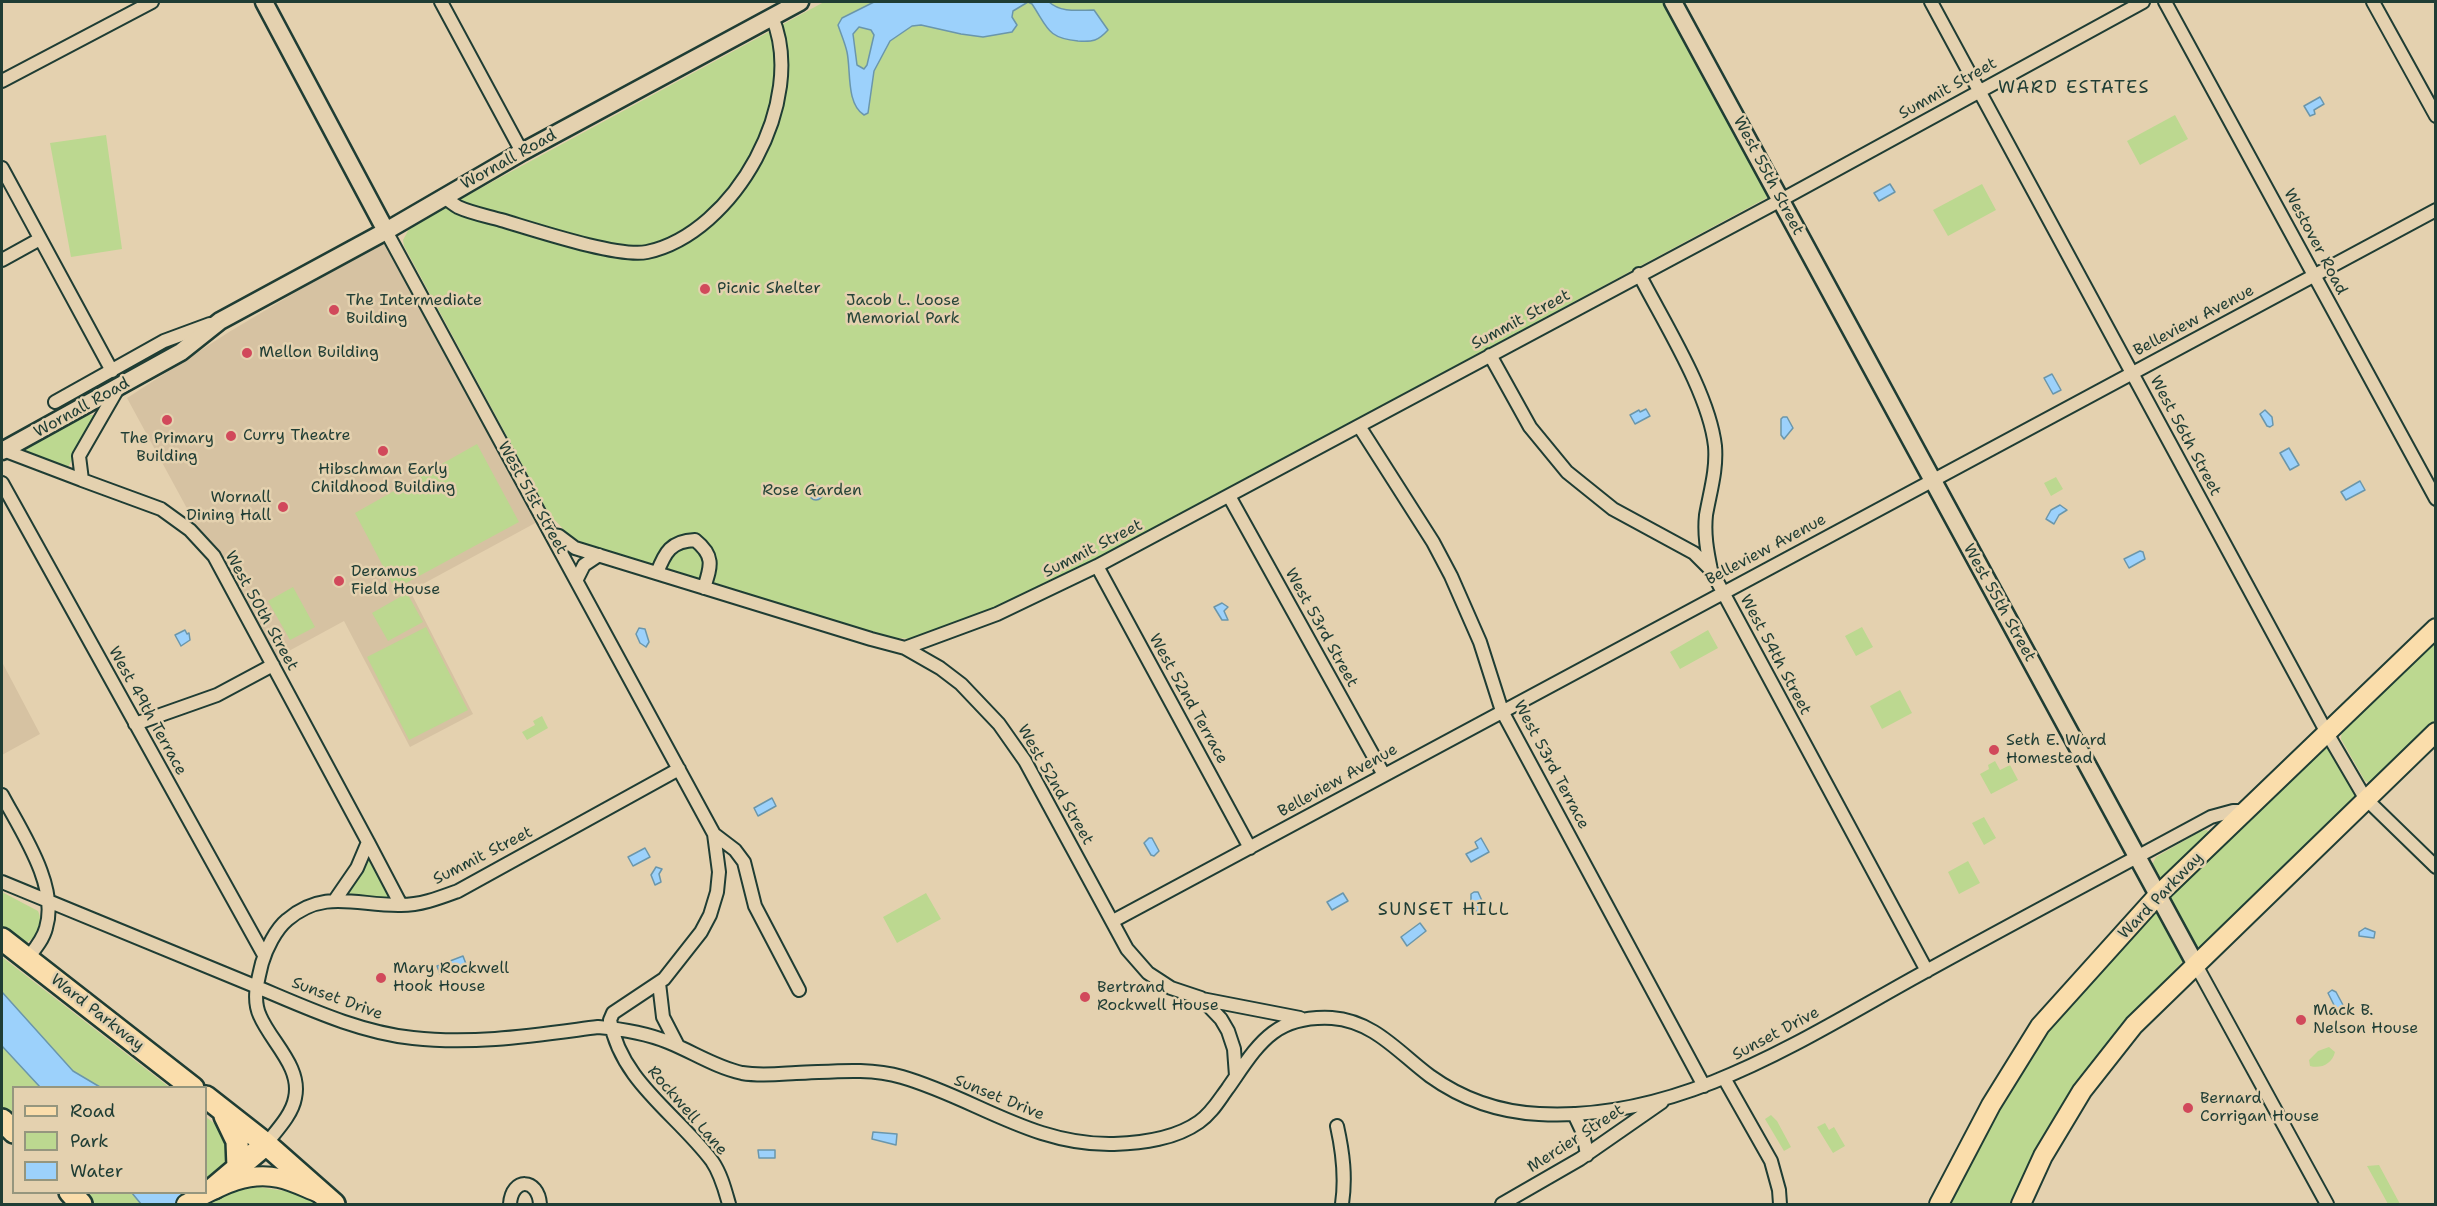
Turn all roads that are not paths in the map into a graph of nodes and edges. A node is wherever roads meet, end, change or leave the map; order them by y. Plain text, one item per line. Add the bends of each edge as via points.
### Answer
1 (152, 2) edge
2 (264, 2) edge
3 (441, 2) edge
4 (800, 2) edge
5 (1673, 2) edge
6 (1931, 2) edge
7 (2143, 2) edge
8 (2165, 2) edge
9 (2373, 2) edge
10 (772, 17) junction
11 (2, 81) edge
12 (1979, 90) junction
13 (2436, 116) edge
14 (522, 152) junction
15 (2, 168) edge
16 (443, 196) junction
17 (1781, 200) junction
18 (2436, 210) edge
19 (386, 231) junction
20 (40, 239) junction
21 (2, 260) edge
22 (1639, 274) junction
23 (2314, 276) junction
24 (220, 321) junction
25 (1490, 355) junction
26 (112, 370) junction
27 (2132, 373) junction
28 (117, 390) junction
29 (55, 402) dead end
30 (1359, 426) junction
31 (2, 451) edge
32 (82, 480) junction
33 (1932, 481) junction
34 (2, 483) edge
35 (1229, 496) junction
36 (2436, 499) edge
37 (553, 535) junction
38 (599, 555) junction
39 (1097, 566) junction
40 (1711, 570) junction
41 (657, 573) junction
42 (577, 579) junction
43 (704, 588) junction
44 (1722, 592) junction
45 (2436, 628) edge
46 (905, 648) junction
47 (273, 665) junction
48 (1502, 711) junction
49 (135, 724) junction
50 (2436, 732) edge
51 (2327, 733) junction
52 (679, 769) junction
53 (1384, 775) junction
54 (2, 795) edge
55 (2365, 798) junction
56 (2246, 811) junction
57 (714, 834) junction
58 (368, 842) junction
59 (1250, 848) junction
60 (2137, 857) junction
61 (2436, 867) edge
62 (2, 882) edge
63 (2158, 896) junction
64 (335, 900) junction
65 (48, 901) junction
66 (401, 905) junction
67 (1113, 921) junction
68 (2, 939) edge
69 (264, 955) junction
70 (27, 959) junction
71 (2196, 965) junction
72 (1927, 970) junction
73 (659, 983) junction
74 (256, 986) junction
75 (799, 990) dead end
76 (1201, 998) junction
77 (1300, 1018) junction
78 (611, 1028) junction
79 (679, 1047) junction
80 (1236, 1076) junction
81 (1724, 1078) junction
82 (190, 1086) edge
83 (1704, 1086) junction
84 (1666, 1098) junction
85 (214, 1103) edge
86 (1574, 1114) junction
87 (1337, 1126) dead end
88 (266, 1144) junction
89 (1587, 1155) junction
90 (238, 1167) junction
91 (207, 1191) edge
92 (207, 1194) edge
93 (328, 1199) edge
94 (510, 1204) edge
95 (540, 1204) edge
96 (729, 1204) edge
97 (1342, 1204) edge
98 (1502, 1204) edge
99 (1780, 1204) edge
100 (1939, 1204) edge
101 (2021, 1204) edge
102 (2327, 1204) edge

1 - 11 street
2 - 19 main road, West 51st Street
3 - 14 street
4 - 10 main road, Wornall Road
5 - 17 main road, West 55th Street
6 - 12 street, West 56th Street
7 - 12 street, Summit Street
8 - 23 street, Westover Road
9 - 13 street
10 - 14 main road, Wornall Road
10 - 16 street via 779,36 780,67 777,110 771,130 723,207 678,240 649,252 616,251 458,207
12 - 17 street, Summit Street
12 - 27 street, West 56th Street
14 - 16 main road, Wornall Road
15 - 20 street
16 - 19 main road, Wornall Road
17 - 22 street, Summit Street
17 - 33 main road, West 55th Street
18 - 23 street, Belleview Avenue
19 - 24 main road, Wornall Road
19 - 37 street, West 51st Street
20 - 21 street
20 - 26 street
22 - 25 street, Summit Street
22 - 40 street via 1700,393 1712,428 1715,469 1705,544
23 - 27 street, Belleview Avenue
23 - 36 street, Westover Road
24 - 26 street, Wornall Road via 164,342
24 - 28 main road, Wornall Road via 181,352
25 - 30 street, Summit Street
25 - 40 street, West 54th Street via 1530,427 1567,472 1613,508 1694,553
26 - 29 street, Wornall Road
27 - 33 street, Belleview Avenue
27 - 51 street, West 56th Street
28 - 31 main road, Wornall Road
28 - 32 street via 79,456
30 - 35 street, Summit Street
30 - 48 street, West 53rd Terrace via 1451,576 1480,642
31 - 32 street, West 50th Street
32 - 47 street, West 50th Street via 146,502 190,530 214,556
33 - 44 street, Belleview Avenue
33 - 60 main road, West 55th Street
34 - 49 street, West 49th Terrace
35 - 39 street, Summit Street
35 - 53 street, West 53rd Street
37 - 38 street, West 52nd Street via 575,548
37 - 42 street, West 51st Street
38 - 41 street, West 52nd Street
38 - 42 street via 584,565
39 - 46 street, Summit Street via 998,614
39 - 59 street, West 52nd Terrace
40 - 44 street, West 54th Street
41 - 43 street, West 52nd Street
41 - 43 street via 664,554 673,546 695,540 705,548 709,559
42 - 52 street, West 51st Street
43 - 46 street, West 52nd Street
44 - 48 street, Belleview Avenue
44 - 72 street, West 54th Street
45 - 51 main road, Ward Parkway
46 - 67 street, West 52nd Street via 961,684 1005,731
47 - 49 street via 217,695
47 - 58 street, West 50th Street
48 - 53 street, Belleview Avenue
48 - 83 street, West 53rd Terrace
49 - 69 street, West 49th Terrace
50 - 55 main road
51 - 55 street, West 56th Street
51 - 56 main road, Ward Parkway
52 - 57 street, West 51st Street
52 - 66 street, Summit Street via 458,891 430,901
53 - 59 street, Belleview Avenue
54 - 65 street via 43,875
55 - 61 street, West 56th Street
55 - 71 main road
56 - 60 street, Sunset Drive via 2211,817
56 - 63 main road, Ward Parkway
57 - 73 street via 719,872 710,915
57 - 75 street, West 51st Street via 744,862 755,906
58 - 64 street via 357,868
58 - 66 street, West 50th Street
59 - 67 street, Belleview Avenue
60 - 63 main road, West 55th Street
60 - 72 street, Sunset Drive
62 - 65 street, Sunset Drive
63 - 71 main road, West 55th Street
63 - 100 main road, Ward Parkway via 2040,1026 1991,1105
64 - 66 street, Summit Street
64 - 69 street, Summit Street via 311,904 298,911 283,923
65 - 70 street via 47,927
65 - 74 street, Sunset Drive
67 - 76 street, West 52nd Street via 1127,949 1148,973 1171,988
68 - 70 highway, Ward Parkway
69 - 74 street, Summit Street
70 - 82 highway, Ward Parkway
71 - 101 main road via 2134,1025 2082,1091 2043,1156
71 - 102 street, West 55th Street
72 - 81 street, Sunset Drive via 1755,1066
73 - 78 street via 613,1013
73 - 79 street via 663,1017
74 - 78 street, Sunset Drive via 355,1025 411,1038 482,1041
74 - 88 street, Summit Street via 259,1016 290,1068 296,1086 291,1109
76 - 77 street, Sunset Drive
76 - 80 street, West 52nd Street via 1228,1031
77 - 80 street, Sunset Drive via 1261,1042
77 - 86 street, Sunset Drive via 1337,1018 1366,1027 1426,1073 1479,1103 1539,1114
78 - 79 street, Sunset Drive
78 - 96 street, Rockwell Lane via 637,1081 712,1162
79 - 80 street, Sunset Drive via 745,1074 856,1070 896,1075 1018,1126 1057,1137 1109,1144 1165,1138 1197,1124 1212,1112
81 - 83 street, Sunset Drive
81 - 99 street via 1771,1161
83 - 84 street, Sunset Drive
84 - 86 street, Sunset Drive
84 - 89 street, Mercier Street
85 - 88 highway
85 - 90 highway via 237,1141
86 - 89 street
87 - 97 street via 1344,1156
88 - 90 highway
88 - 93 highway
89 - 98 street, Mercier Street
90 - 91 highway
92 - 93 main road via 252,1177 279,1178
94 - 95 street via 511,1193 521,1185 533,1187

